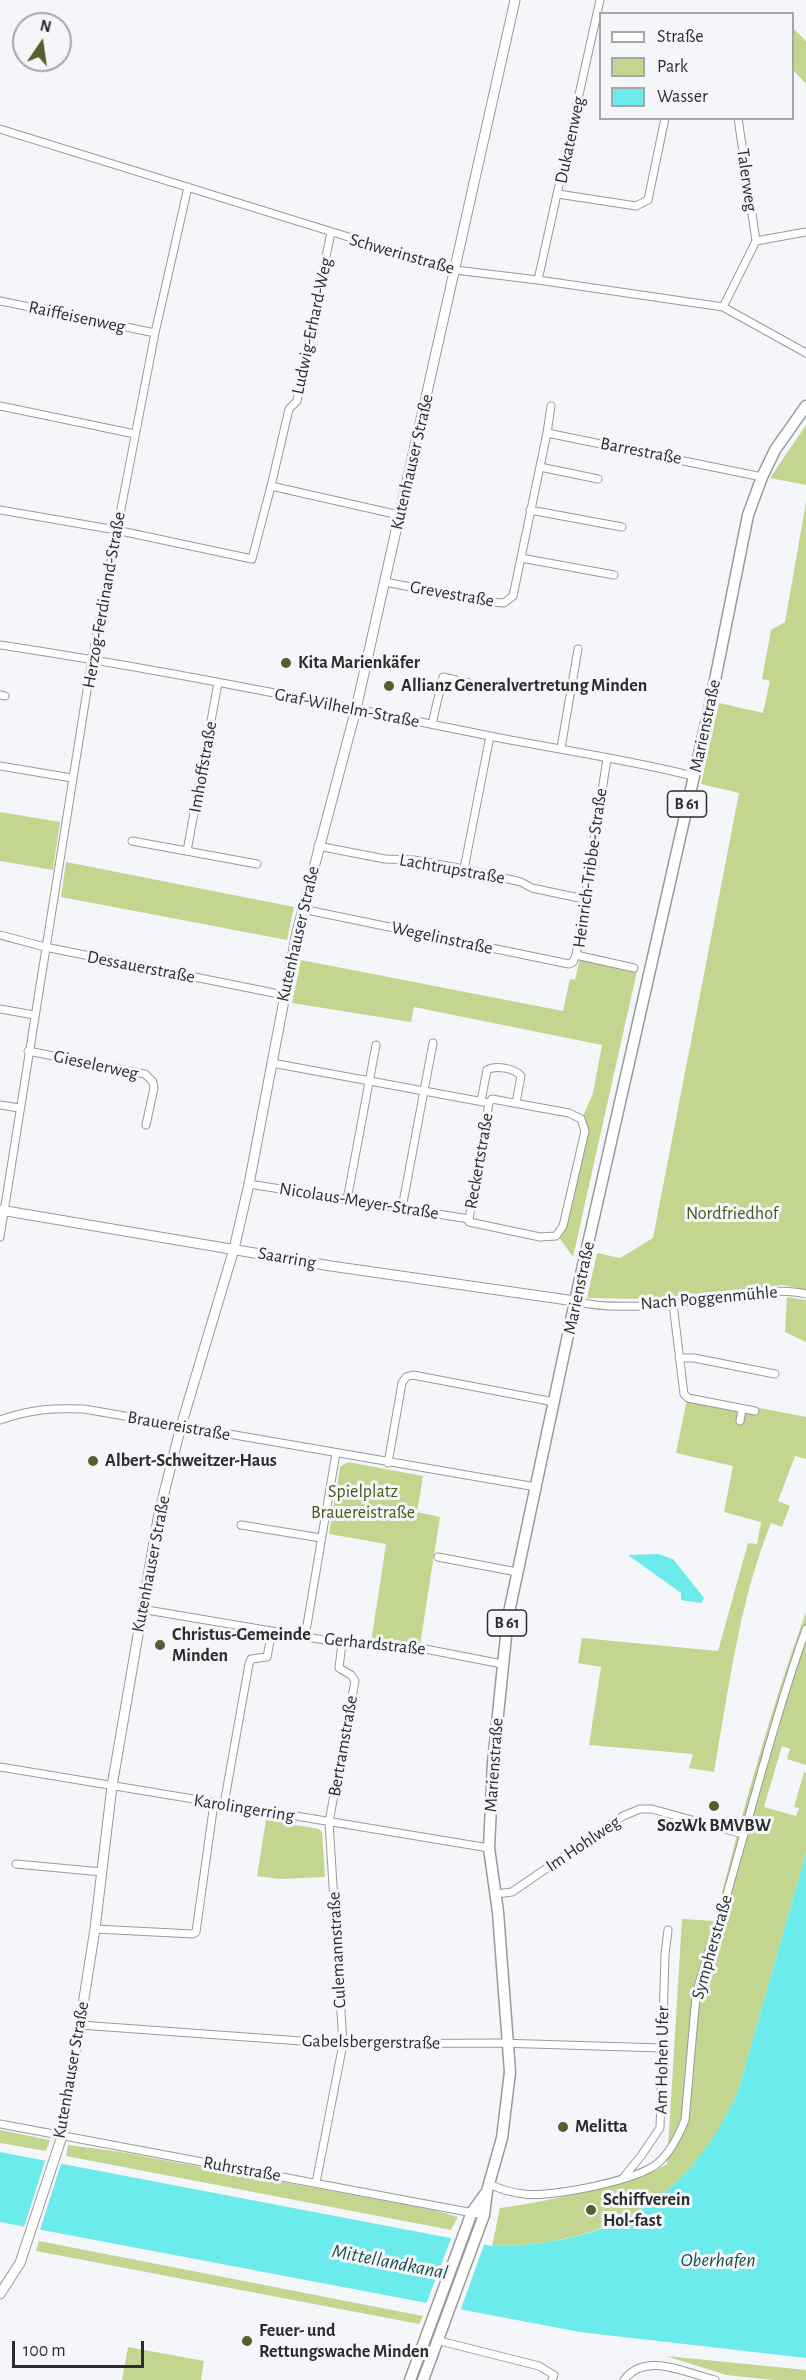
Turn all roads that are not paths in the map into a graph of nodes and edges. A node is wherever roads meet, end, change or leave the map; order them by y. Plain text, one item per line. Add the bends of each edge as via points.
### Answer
1 (515, 0) edge
2 (600, 0) edge
3 (665, 120) edge
4 (738, 120) edge
5 (0, 129) edge
6 (188, 187) junction
7 (558, 194) junction
8 (331, 232) junction
9 (806, 232) edge
10 (756, 240) junction
11 (455, 270) junction
12 (538, 280) junction
13 (0, 301) edge
14 (723, 307) junction
15 (155, 333) junction
16 (806, 353) edge
17 (806, 405) edge
18 (0, 406) edge
19 (551, 406) dead end
20 (547, 433) junction
21 (135, 434) junction
22 (540, 466) junction
23 (762, 477) junction
24 (598, 478) dead end
25 (271, 486) junction
26 (0, 510) edge
27 (530, 510) junction
28 (399, 515) junction
29 (622, 527) dead end
30 (116, 530) junction
31 (521, 558) junction
32 (614, 574) dead end
33 (385, 582) junction
34 (0, 645) edge
35 (578, 649) dead end
36 (92, 659) junction
37 (218, 683) junction
38 (469, 683) dead end
39 (356, 709) junction
40 (432, 724) junction
41 (490, 736) junction
42 (561, 748) junction
43 (607, 759) junction
44 (0, 766) edge
45 (693, 776) junction
46 (72, 778) junction
47 (132, 841) dead end
48 (318, 846) junction
49 (188, 851) junction
50 (257, 864) dead end
51 (464, 869) junction
52 (584, 899) junction
53 (302, 909) junction
54 (0, 935) edge
55 (45, 947) junction
56 (576, 955) junction
57 (634, 968) dead end
58 (284, 996) junction
59 (0, 1010) edge
60 (34, 1015) junction
61 (433, 1043) dead end
62 (376, 1045) dead end
63 (28, 1051) junction
64 (272, 1063) junction
65 (369, 1081) junction
66 (424, 1091) junction
67 (481, 1101) junction
68 (489, 1103) junction
69 (516, 1103) junction
70 (0, 1105) edge
71 (19, 1108) junction
72 (146, 1125) dead end
73 (249, 1184) junction
74 (347, 1200) junction
75 (402, 1209) junction
76 (2, 1211) edge
77 (469, 1219) junction
78 (0, 1237) edge
79 (234, 1248) junction
80 (806, 1294) edge
81 (575, 1301) junction
82 (673, 1304) junction
83 (679, 1358) junction
84 (775, 1374) dead end
85 (554, 1402) junction
86 (742, 1409) junction
87 (755, 1411) dead end
88 (0, 1420) edge
89 (740, 1421) dead end
90 (181, 1426) junction
91 (336, 1453) junction
92 (388, 1463) junction
93 (536, 1487) junction
94 (241, 1525) dead end
95 (321, 1538) junction
96 (438, 1557) dead end
97 (517, 1572) junction
98 (141, 1609) junction
99 (806, 1629) edge
100 (272, 1631) junction
101 (305, 1637) junction
102 (342, 1643) junction
103 (502, 1664) junction
104 (0, 1767) edge
105 (112, 1786) junction
106 (214, 1803) junction
107 (224, 1804) junction
108 (329, 1822) junction
109 (743, 1834) junction
110 (489, 1848) junction
111 (16, 1864) dead end
112 (102, 1872) junction
113 (496, 1894) junction
114 (95, 1929) junction
115 (668, 1930) dead end
116 (80, 2025) junction
117 (509, 2043) junction
118 (343, 2044) junction
119 (662, 2048) junction
120 (0, 2124) edge
121 (62, 2136) junction
122 (624, 2178) junction
123 (316, 2183) junction
124 (488, 2188) junction
125 (472, 2212) junction
126 (484, 2215) junction
127 (0, 2294) edge
128 (426, 2336) junction
129 (438, 2341) junction
130 (410, 2380) edge
131 (423, 2380) edge
132 (552, 2380) edge
133 (624, 2380) edge
134 (715, 2380) edge

1 - 11 street, Kutenhauser Straße
2 - 7 street, Dukatenweg
3 - 7 street via 648,200 636,206
4 - 10 street, Talerweg
5 - 6 street, Schwerinstraße
6 - 8 street, Schwerinstraße
6 - 15 street, Herzog-Ferdinand-Straße
7 - 12 street, Dukatenweg
8 - 11 street, Schwerinstraße
8 - 25 street, Ludwig-Erhard-Weg via 297,401 289,409
9 - 10 street
10 - 14 street
11 - 12 street, Schwerinstraße
11 - 28 street, Kutenhauser Straße
12 - 14 street, Schwerinstraße
13 - 15 street, Raiffeisenweg
14 - 16 street, Schwerinstraße
15 - 21 street, Herzog-Ferdinand-Straße
17 - 23 main road, Marienstraße / B 61
18 - 21 street
19 - 20 street
20 - 22 street, Grevestraße
20 - 23 street, Barrestraße
21 - 30 street, Herzog-Ferdinand-Straße
22 - 24 street
22 - 27 street, Grevestraße
23 - 45 main road, Marienstraße / B 61 via 748,515
25 - 28 street
25 - 30 street, Ludwig-Erhard-Weg via 252,559
26 - 30 street
27 - 29 street
27 - 31 street, Grevestraße
28 - 33 street, Kutenhauser Straße
30 - 36 street, Herzog-Ferdinand-Straße
31 - 32 street
31 - 33 street, Grevestraße via 513,596 504,603
33 - 39 street, Kutenhauser Straße
34 - 36 street, Graf-Wilhelm-Straße
35 - 42 street
36 - 37 street, Graf-Wilhelm-Straße
36 - 46 street, Herzog-Ferdinand-Straße
37 - 39 street, Graf-Wilhelm-Straße
37 - 49 street, Imhoffstraße
38 - 40 street via 443,677
39 - 40 street, Graf-Wilhelm-Straße
39 - 48 street, Kutenhauser Straße
40 - 41 street, Graf-Wilhelm-Straße
41 - 42 street, Graf-Wilhelm-Straße
41 - 51 street
42 - 43 street, Graf-Wilhelm-Straße
43 - 45 street, Graf-Wilhelm-Straße
43 - 52 street, Heinrich-Tribbe-Straße
44 - 46 street
45 - 81 main road, Marienstraße / B 61
46 - 55 street, Herzog-Ferdinand-Straße
47 - 49 street
48 - 51 street, Lachtrupstraße
48 - 53 street, Kutenhauser Straße
49 - 50 street
51 - 52 street, Lachtrupstraße
52 - 56 street, Heinrich-Tribbe-Straße
53 - 56 street, Wegelinstraße via 569,964
53 - 58 street, Kutenhauser Straße
54 - 55 street, Dessauerstraße
55 - 58 street, Dessauerstraße
55 - 60 street, Herzog-Ferdinand-Straße
56 - 57 street, Heinrich-Tribbe-Straße
58 - 64 street, Kutenhauser Straße
59 - 60 street
60 - 63 street, Herzog-Ferdinand-Straße
61 - 66 street
62 - 65 street
63 - 71 street, Herzog-Ferdinand-Straße
63 - 72 street, Gieselerweg via 145,1074 154,1088
64 - 65 street
64 - 73 street, Kutenhauser Straße
65 - 66 street
65 - 74 street
66 - 67 street
66 - 75 street
67 - 68 street
67 - 69 street via 487,1070 495,1067 521,1076
68 - 69 street via 492,1099
68 - 77 street, Reckertstraße
69 - 77 street, Nicolaus-Meyer-Straße via 569,1113 584,1125 564,1226 556,1236 545,1238
70 - 71 street
71 - 76 street, Herzog-Ferdinand-Straße
73 - 74 street, Nicolaus-Meyer-Straße
73 - 79 street, Kutenhauser Straße
74 - 75 street, Nicolaus-Meyer-Straße
75 - 77 street, Nicolaus-Meyer-Straße
76 - 78 street, Herzog-Ferdinand-Straße
76 - 79 street, Saarring
79 - 81 street, Saarring
79 - 90 street, Kutenhauser Straße
80 - 82 street, Nach Poggenmühle via 771,1291
81 - 82 street, Nach Poggenmühle
81 - 85 main road, Marienstraße / B 61
82 - 83 street
83 - 84 street
83 - 86 street via 684,1394 688,1398
85 - 92 street via 413,1375 406,1377
85 - 93 main road, Marienstraße / B 61
86 - 87 street
86 - 89 street
88 - 90 street, Brauereistraße via 28,1410 74,1409
90 - 91 street, Brauereistraße
90 - 98 street, Kutenhauser Straße
91 - 92 street, Brauereistraße
91 - 95 street
92 - 93 street, Brauereistraße
93 - 97 main road, Marienstraße / B 61
94 - 95 street
95 - 101 street
96 - 97 street
97 - 103 main road, Marienstraße / B 61
98 - 100 street, Gerhardstraße
98 - 105 street, Kutenhauser Straße
99 - 109 street, Sympherstraße
100 - 101 street, Gerhardstraße
100 - 107 street via 267,1657 250,1659
101 - 102 street, Gerhardstraße
102 - 103 street, Gerhardstraße via 415,1647
102 - 108 street, Bertramstraße via 339,1668 355,1681
103 - 110 main road, Marienstraße / B 61
104 - 105 street, Karolingerring
105 - 106 street, Karolingerring
105 - 112 street, Kutenhauser Straße
106 - 107 street, Karolingerring
106 - 114 street via 196,1932
107 - 108 street, Karolingerring
108 - 110 street, Karolingerring
108 - 118 street, Culemannstraße
109 - 113 street, Im Hohlweg via 664,1811 640,1809 623,1816 512,1892
109 - 122 street, Sympherstraße via 696,1996 685,2120 658,2164
110 - 113 main road, Marienstraße / B 61
111 - 112 street
112 - 114 street, Kutenhauser Straße
113 - 117 main road, Marienstraße / B 61
114 - 116 street, Kutenhauser Straße
115 - 119 street, Am Hohen Ufer
116 - 118 street, Gabelsbergerstraße
116 - 121 street, Kutenhauser Straße
117 - 118 street, Gabelsbergerstraße
117 - 119 street, Gabelsbergerstraße
117 - 124 main road, Marienstraße / B 61 via 506,2118
118 - 123 street, Culemannstraße
119 - 122 street, Am Hohen Ufer via 660,2128
120 - 121 street, Ruhrstraße
121 - 123 street, Ruhrstraße
121 - 127 street, Kutenhauser Straße via 26,2249
122 - 124 street, Sympherstraße via 550,2195
123 - 125 street, Ruhrstraße
124 - 125 main road, Marienstraße / B 61
124 - 126 main road, Marienstraße / B 61
125 - 126 street, Ruhrstraße
125 - 128 main road, Marienstraße / B 61
126 - 129 main road, Marienstraße / B 61
128 - 129 street
128 - 130 main road, Marienstraße / B 61
129 - 131 main road, Marienstraße / B 61
129 - 132 street via 539,2366 554,2375
133 - 134 street via 631,2371 652,2364

